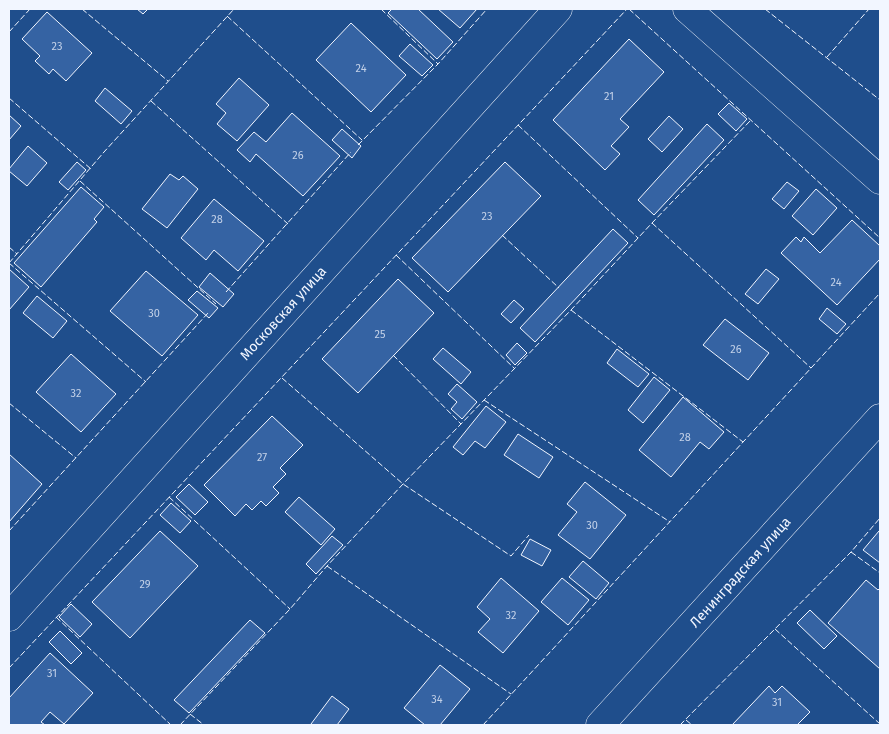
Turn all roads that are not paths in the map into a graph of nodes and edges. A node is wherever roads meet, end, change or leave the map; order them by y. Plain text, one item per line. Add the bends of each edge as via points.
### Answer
1 (558, 9) edge
2 (687, 9) edge
3 (880, 180) edge
4 (880, 418) edge
5 (9, 617) edge
6 (600, 725) edge

1 - 5 street, Московская улица
2 - 3 street
4 - 6 street, Ленинградская улица

